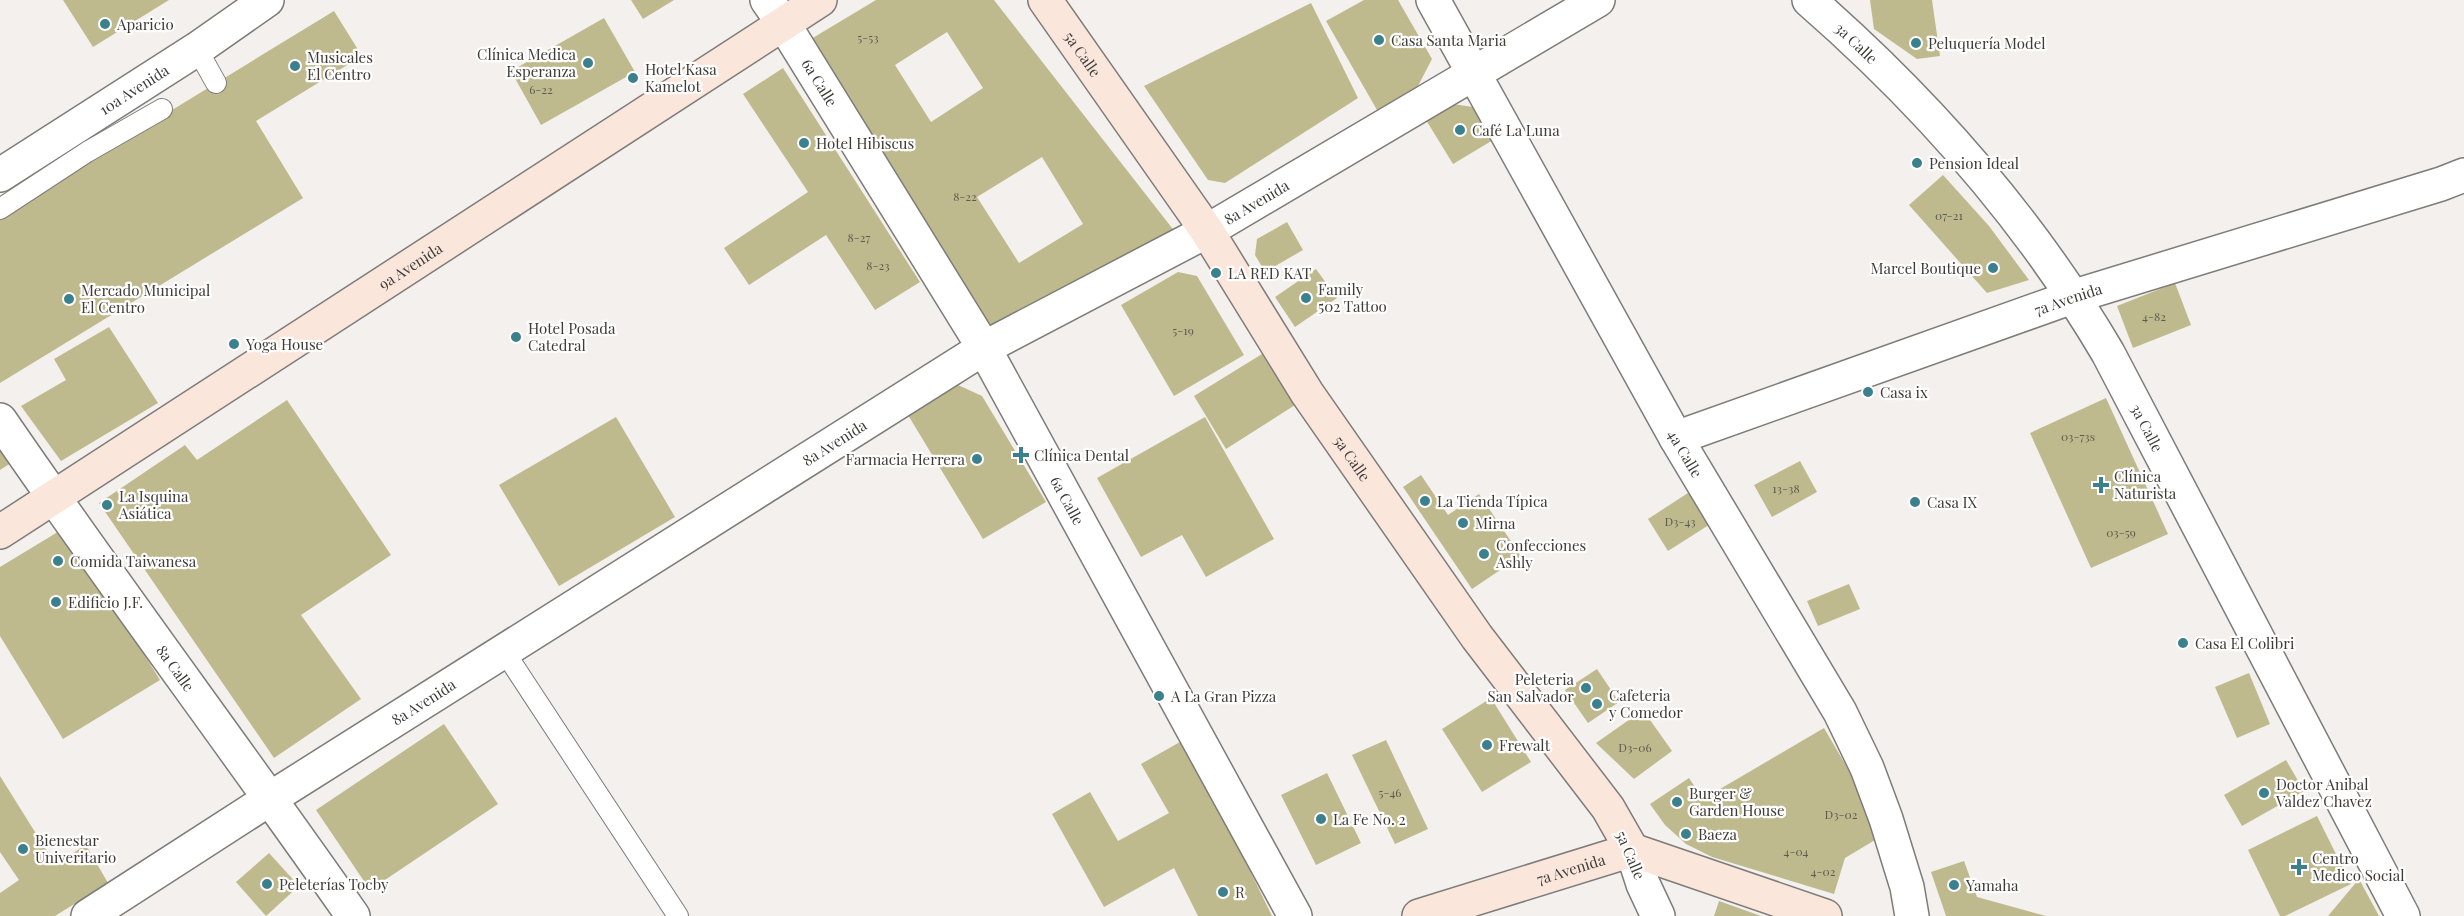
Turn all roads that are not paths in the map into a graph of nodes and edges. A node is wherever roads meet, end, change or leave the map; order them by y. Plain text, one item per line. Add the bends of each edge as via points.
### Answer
1 (820, 0) edge
2 (1044, 0) edge
3 (1433, 0) edge
4 (1598, 0) edge
5 (1809, 0) edge
6 (254, 3) edge
7 (775, 12) edge
8 (196, 49) junction
9 (1473, 75) junction
10 (216, 83) dead end
11 (162, 109) dead end
12 (2464, 175) edge
13 (0, 176) edge
14 (0, 209) edge
15 (1207, 231) junction
16 (2075, 296) junction
17 (984, 348) junction
18 (0, 420) edge
19 (1676, 438) junction
20 (53, 498) junction
21 (0, 532) edge
22 (504, 651) junction
23 (271, 798) junction
24 (1632, 850) junction
25 (1814, 914) edge
26 (88, 916) edge
27 (353, 916) edge
28 (678, 916) edge
29 (1295, 916) edge
30 (1419, 916) edge
31 (1658, 916) edge
32 (1912, 916) edge
33 (2403, 916) edge

1 - 7 main road, 9a Avenida
2 - 15 main road, 5a Calle
3 - 9 street, 4a Calle
4 - 9 street, 8a Avenida
5 - 16 street, 3a Calle via 1929,113 2023,224
6 - 8 street, 10a Avenida
7 - 17 street, 6a Calle
7 - 20 main road, 9a Avenida
8 - 10 lane
8 - 13 street, 10a Avenida
9 - 15 street, 8a Avenida
9 - 19 street, 4a Calle
11 - 14 lane
12 - 16 street, 7a Avenida
15 - 17 street, 8a Avenida
15 - 24 main road, 5a Calle via 1307,393 1477,637 1608,808
16 - 19 street, 7a Avenida
16 - 33 street, 3a Calle
17 - 22 street, 8a Avenida
17 - 29 street, 6a Calle
18 - 20 street, 8a Calle
19 - 32 street, 4a Calle via 1840,712 1886,819
20 - 21 main road, 9a Avenida
20 - 23 street, 8a Calle
22 - 23 street, 8a Avenida
22 - 28 lane
23 - 26 street, 8a Avenida
23 - 27 street, 8a Calle
24 - 25 main road
24 - 30 main road, 7a Avenida
24 - 31 street, 5a Calle

